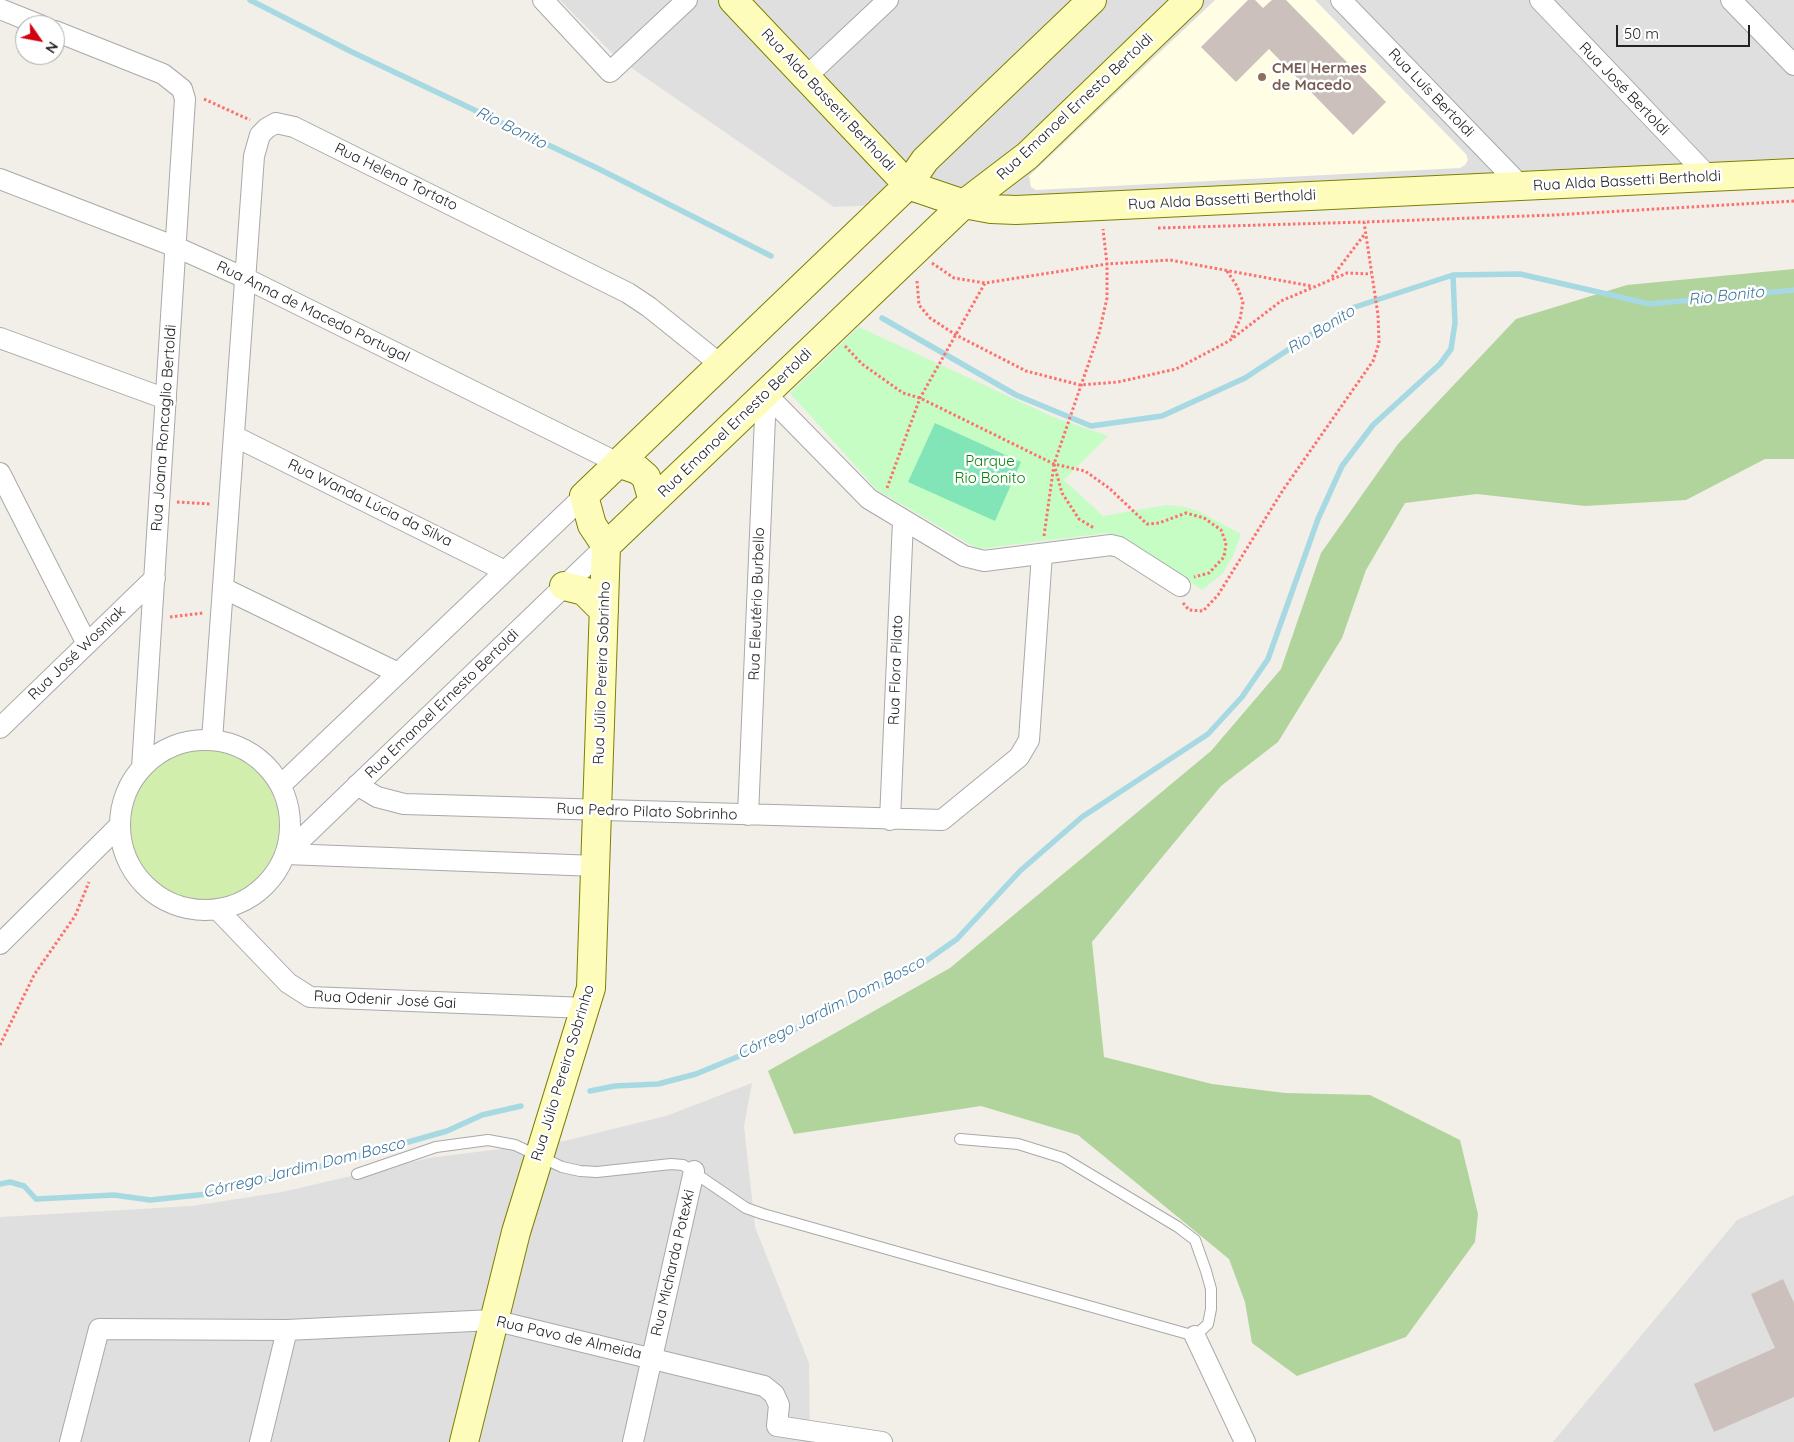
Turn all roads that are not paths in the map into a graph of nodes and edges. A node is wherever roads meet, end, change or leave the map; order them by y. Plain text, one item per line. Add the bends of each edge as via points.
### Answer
1 (543, 0) edge
2 (687, 0) edge
3 (733, 0) edge
4 (888, 0) edge
5 (1092, 0) edge
6 (1189, 0) edge
7 (1341, 0) edge
8 (1540, 0) edge
9 (1731, 0) edge
10 (0, 9) edge
11 (15, 15) edge
12 (65, 35) edge
13 (1794, 65) edge
14 (806, 77) junction
15 (1794, 173) edge
16 (1708, 177) junction
17 (0, 179) edge
18 (908, 185) junction
19 (1521, 186) junction
20 (964, 204) junction
21 (176, 248) junction
22 (246, 278) junction
23 (0, 338) edge
24 (720, 364) junction
25 (766, 394) junction
26 (166, 399) junction
27 (234, 436) junction
28 (618, 463) junction
29 (0, 473) edge
30 (584, 496) junction
31 (653, 501) junction
32 (903, 521) junction
33 (606, 546) junction
34 (1042, 554) junction
35 (505, 571) junction
36 (155, 578) junction
37 (1183, 580) road end
38 (564, 586) junction
39 (223, 588) junction
40 (604, 611) junction
41 (87, 644) junction
42 (398, 673) junction
43 (0, 728) edge
44 (212, 740) junction
45 (142, 768) junction
46 (281, 785) junction
47 (357, 785) junction
48 (598, 810) junction
49 (748, 815) junction
50 (890, 820) junction
51 (119, 826) junction
52 (286, 854) junction
53 (596, 866) junction
54 (218, 910) junction
55 (0, 944) edge
56 (586, 1008) junction
57 (960, 1139) dead end
58 (538, 1156) junction
59 (694, 1171) junction
60 (357, 1174) dead end
61 (493, 1320) junction
62 (287, 1330) junction
63 (1195, 1336) junction
64 (652, 1358) junction
65 (775, 1434) edge
66 (70, 1442) edge
67 (260, 1442) edge
68 (464, 1442) edge
69 (633, 1442) edge
70 (882, 1442) edge
71 (1245, 1442) edge

1 - 2 street via 610,72
3 - 14 main road, Rua Alda Bassetti Bertholdi
4 - 14 street
5 - 18 main road via 925,160
6 - 20 main road, Rua Emanoel Ernesto Bertoldi via 1027,156
7 - 19 street, Rua Luís Bertoldi
8 - 16 street, Rua José Bertoldi
9 - 13 street
10 - 11 street
12 - 21 street, Rua Joana Roncaglio Bertoldi via 163,74 182,89 186,109
14 - 18 main road, Rua Alda Bassetti Bertholdi
15 - 16 main road, Rua Alda Bassetti Bertholdi
16 - 19 main road, Rua Alda Bassetti Bertholdi
17 - 21 street, Rua Anna de Macedo Portugal
18 - 20 main road, Rua Alda Bassetti Bertholdi
18 - 24 main road
19 - 20 main road, Rua Alda Bassetti Bertholdi via 1016,210
20 - 25 main road, Rua Emanoel Ernesto Bertoldi
21 - 22 street, Rua Anna de Macedo Portugal
21 - 26 street, Rua Joana Roncaglio Bertoldi
22 - 24 street, Rua Helena Tortato via 254,156 260,135 276,123 294,127 628,293
22 - 27 street
22 - 28 street, Rua Anna de Macedo Portugal
23 - 26 street
24 - 28 main road
25 - 31 main road, Rua Emanoel Ernesto Bertoldi
25 - 32 street via 859,491
25 - 49 street, Rua Eleutério Burbello
26 - 36 street, Rua Joana Roncaglio Bertoldi
27 - 35 street, Rua Wanda Lúcia da Silva
27 - 39 street
28 - 30 main road
28 - 31 main road via 638,470 646,477
29 - 41 street
30 - 33 main road via 592,525
30 - 35 street
31 - 33 main road, Rua Emanoel Ernesto Bertoldi
32 - 34 street via 974,560
32 - 50 street, Rua Flora Pilato
33 - 38 street, Rua Emanoel Ernesto Bertoldi
33 - 40 main road, Rua Júlio Pereira Sobrinho
34 - 37 street via 1103,546 1120,547
34 - 50 street, Rua Pedro Pilato Sobrinho via 1029,740 1019,757 942,820
35 - 42 street
36 - 41 street, Rua José Wosniak
36 - 45 street, Rua Joana Roncaglio Bertoldi
38 - 40 main road via 584,591
38 - 47 street, Rua Emanoel Ernesto Bertoldi
39 - 42 street
39 - 44 street
40 - 48 main road, Rua Júlio Pereira Sobrinho
41 - 43 street, Rua José Wosniak
42 - 46 street
44 - 45 street via 186,742 162,751
44 - 46 street via 240,747 264,762
45 - 51 street via 127,792
46 - 52 street via 289,807 290,831
47 - 48 street, Rua Pedro Pilato Sobrinho via 377,797 404,804
47 - 52 street, Rua Emanoel Ernesto Bertoldi
48 - 49 street, Rua Pedro Pilato Sobrinho
48 - 53 main road, Rua Júlio Pereira Sobrinho
49 - 50 street, Rua Pedro Pilato Sobrinho
51 - 54 street via 123,850 133,872 149,891 170,904 193,911
51 - 55 street
52 - 53 street
52 - 54 street via 260,892 240,904
53 - 56 main road, Rua Júlio Pereira Sobrinho via 593,974
54 - 56 street, Rua Odenir José Gai via 288,983 310,997
56 - 58 main road, Rua Júlio Pereira Sobrinho
57 - 63 lane via 1018,1144 1063,1158 1195,1240 1211,1289 1211,1309 1208,1324
58 - 59 lane via 580,1172 671,1164 683,1165
58 - 60 lane via 501,1141 466,1142 416,1153
58 - 61 main road, Rua Júlio Pereira Sobrinho
59 - 63 lane via 746,1208 763,1214
59 - 64 street, Rua Micharda Potexki
61 - 62 street, Rua Pavo de Almeida
61 - 64 street, Rua Pavo de Almeida
61 - 68 main road, Rua Júlio Pereira Sobrinho
62 - 66 street, Rua Pavo de Almeida via 99,1328
62 - 67 street
63 - 71 street
64 - 65 street, Rua Pavo de Almeida via 764,1386 774,1394 779,1405
64 - 69 street, Rua Micharda Potexki
65 - 70 street, Rua Pavo de Almeida

